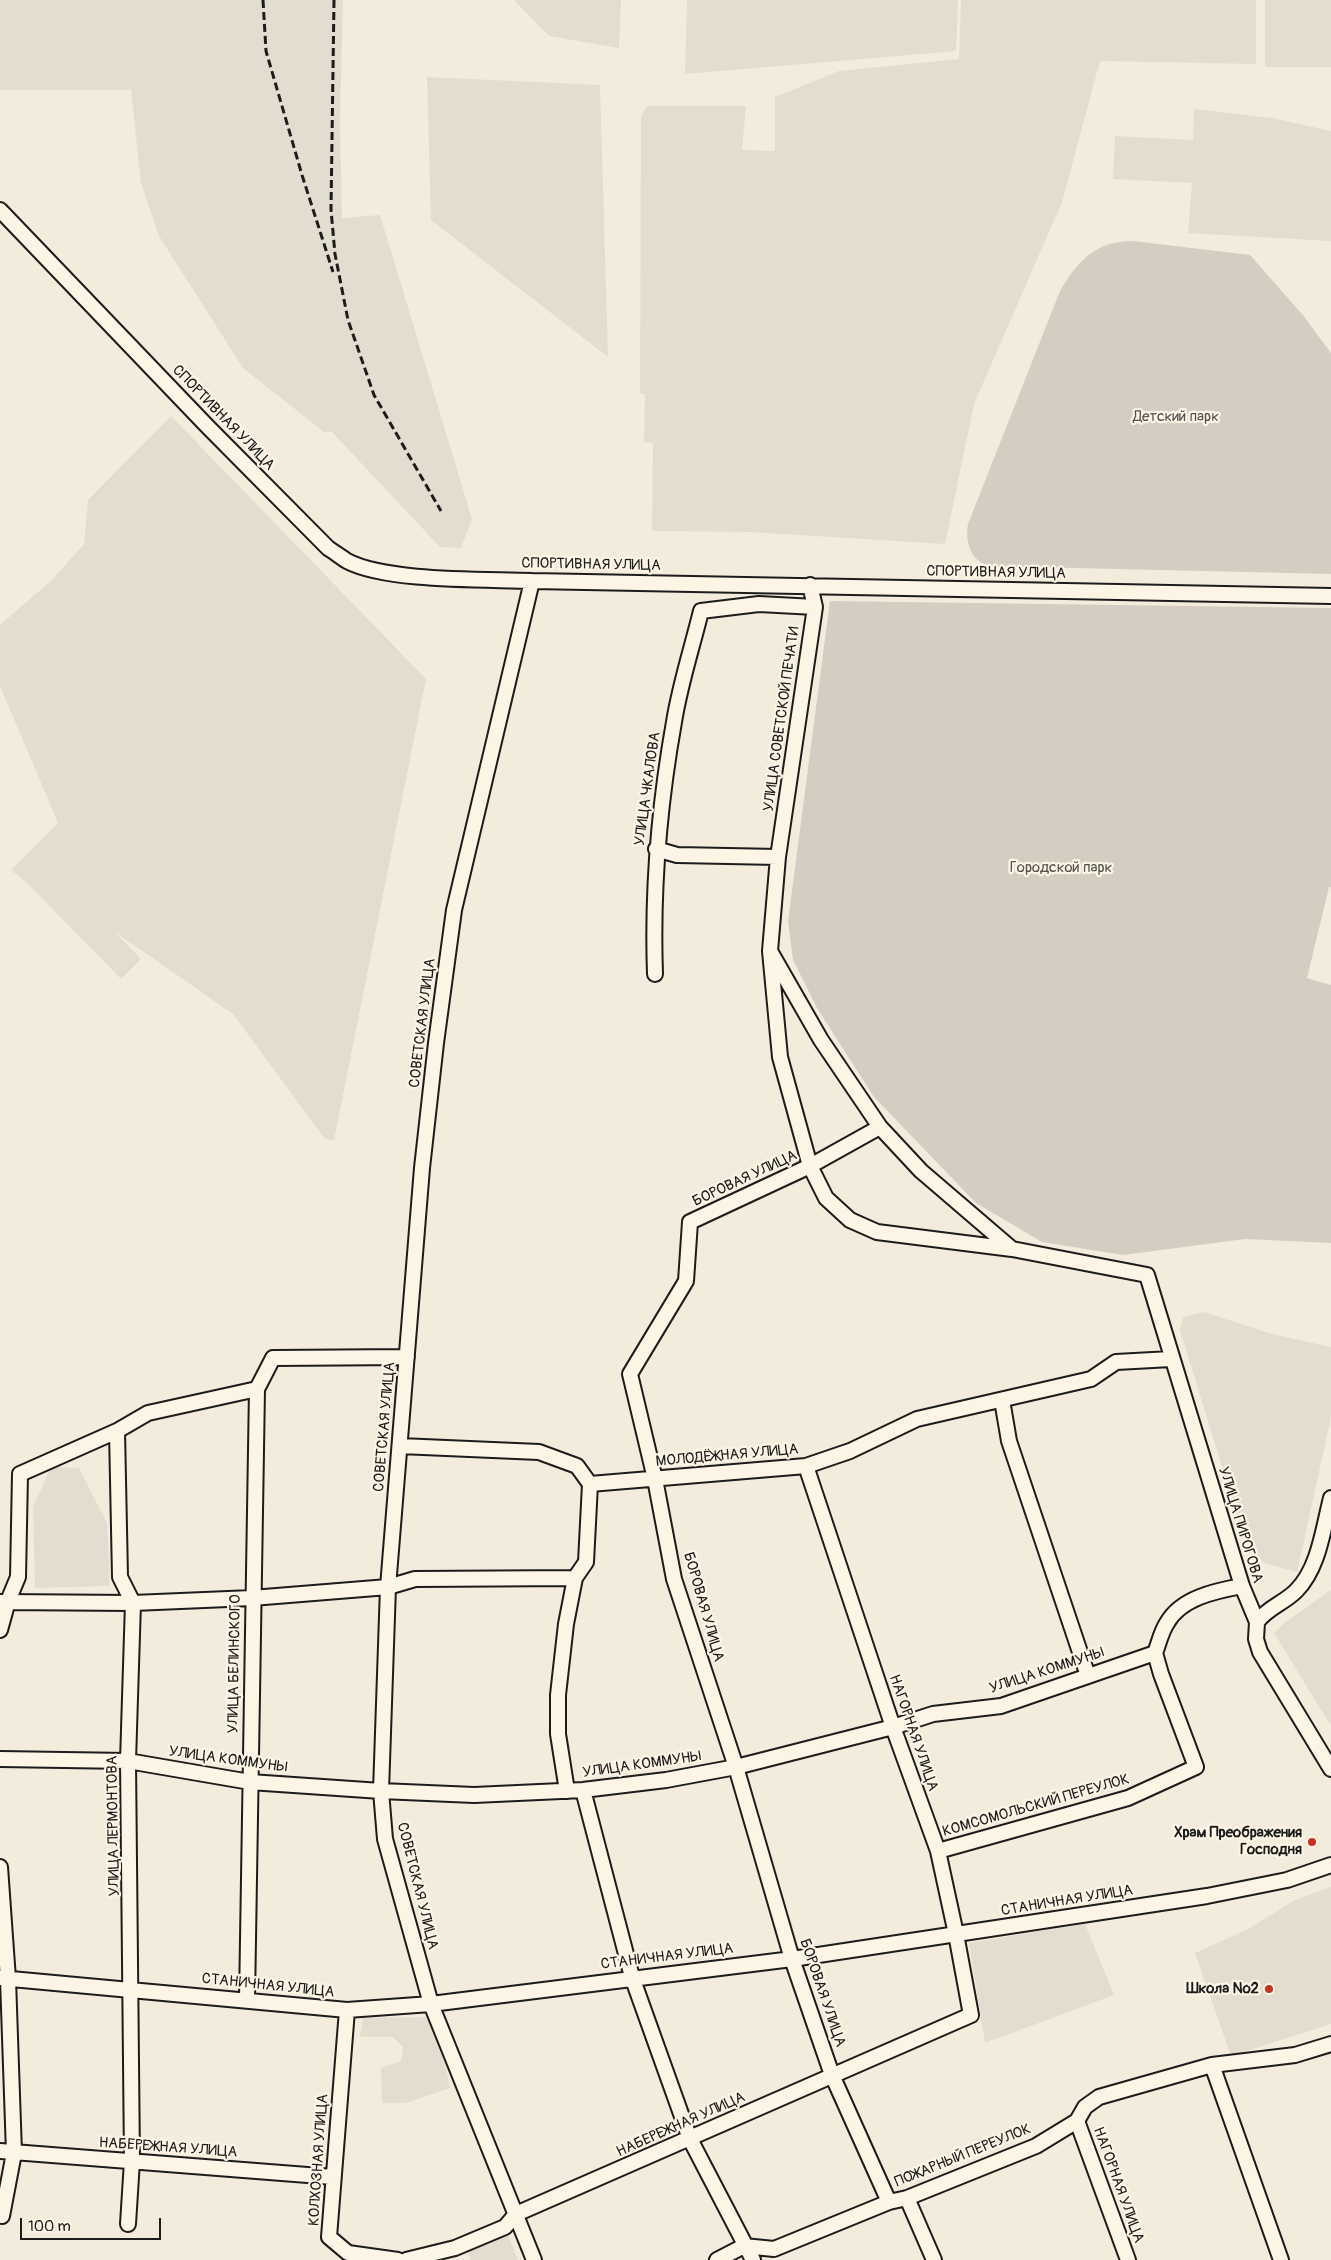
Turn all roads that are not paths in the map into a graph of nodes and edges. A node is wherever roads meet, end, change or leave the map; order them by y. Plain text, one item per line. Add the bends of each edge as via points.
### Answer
1 (0, 210) edge
2 (532, 581) junction
3 (810, 585) junction
4 (1331, 596) edge
5 (815, 608) junction
6 (656, 849) junction
7 (778, 857) junction
8 (770, 952) junction
9 (654, 974) dead end
10 (880, 1127) junction
11 (810, 1166) junction
12 (1012, 1249) junction
13 (1147, 1275) joint
14 (406, 1357) junction
15 (1171, 1359) junction
16 (257, 1389) junction
17 (1002, 1400) junction
18 (117, 1431) junction
19 (400, 1446) junction
20 (806, 1466) junction
21 (655, 1479) junction
22 (590, 1484) junction
23 (1331, 1498) edge
24 (575, 1578) junction
25 (1242, 1586) junction
26 (388, 1587) junction
27 (252, 1598) junction
28 (4, 1601) edge
29 (133, 1603) junction
30 (1257, 1622) junction
31 (0, 1630) edge
32 (1155, 1653) junction
33 (1088, 1676) junction
34 (893, 1727) junction
35 (0, 1755) edge
36 (0, 1761) edge
37 (128, 1761) junction
38 (736, 1767) junction
39 (1331, 1769) edge
40 (250, 1782) junction
41 (583, 1790) junction
42 (381, 1791) junction
43 (567, 1791) junction
44 (938, 1851) junction
45 (1331, 1865) edge
46 (0, 1867) edge
47 (956, 1934) junction
48 (792, 1958) junction
49 (4, 1978) edge
50 (632, 1978) junction
51 (132, 1990) junction
52 (247, 2000) junction
53 (431, 2004) junction
54 (347, 2010) junction
55 (971, 2015) joint
56 (1331, 2044) edge
57 (1212, 2065) junction
58 (832, 2075) junction
59 (1077, 2121) junction
60 (690, 2139) junction
61 (7, 2152) edge
62 (132, 2160) junction
63 (333, 2177) junction
64 (907, 2198) junction
65 (889, 2202) junction
66 (516, 2214) junction
67 (2, 2216) dead end
68 (128, 2224) dead end
69 (744, 2246) junction
70 (398, 2260) edge
71 (406, 2260) edge
72 (534, 2260) edge
73 (717, 2260) edge
74 (753, 2260) edge
75 (934, 2260) edge
76 (1128, 2260) edge
77 (1281, 2260) edge

1 - 2 street, СПОРТИВНАЯ УЛИЦА via 208,427 328,548 348,562 406,575
2 - 3 street, СПОРТИВНАЯ УЛИЦА
2 - 14 street, СОВЕТСКАЯ УЛИЦА via 454,910 425,1139
3 - 4 street, СПОРТИВНАЯ УЛИЦА
3 - 5 street, УЛИЦА СОВЕТСКОЙ ПЕЧАТИ
5 - 6 street, УЛИЦА ЧКАЛОВА via 759,604 701,611 674,720
5 - 7 street, УЛИЦА СОВЕТСКОЙ ПЕЧАТИ
6 - 7 street via 677,855
6 - 9 street, УЛИЦА ЧКАЛОВА
7 - 8 street, УЛИЦА СОВЕТСКОЙ ПЕЧАТИ
8 - 10 street via 821,1040
8 - 11 street, УЛИЦА СОВЕТСКОЙ ПЕЧАТИ via 780,1057
10 - 11 street, БОРОВАЯ УЛИЦА
10 - 12 street via 921,1171
11 - 12 street, УЛИЦА СОВЕТСКОЙ ПЕЧАТИ via 826,1198 850,1220 877,1232
11 - 21 street, БОРОВАЯ УЛИЦА via 690,1222 686,1280 630,1374
12 - 13 street, УЛИЦА СОВЕТСКОЙ ПЕЧАТИ
13 - 15 street, УЛИЦА ПИРОГОВА
14 - 16 street via 273,1358
14 - 19 street, СОВЕТСКАЯ УЛИЦА
15 - 17 street, МОЛОДЁЖНАЯ УЛИЦА via 1116,1362 1091,1379
15 - 25 street, УЛИЦА ПИРОГОВА
16 - 18 street via 148,1413
16 - 27 street, УЛИЦА БЕЛИНСКОГО
17 - 20 street, МОЛОДЁЖНАЯ УЛИЦА via 918,1419 850,1452
17 - 33 street via 1009,1441
18 - 28 street via 20,1474 18,1577
18 - 29 street, УЛИЦА ЛЕРМОНТОВА via 120,1577
19 - 22 street via 539,1452 577,1466
19 - 26 street, СОВЕТСКАЯ УЛИЦА
20 - 21 street, МОЛОДЁЖНАЯ УЛИЦА
20 - 34 street, НАГОРНАЯ УЛИЦА
21 - 22 street, МОЛОДЁЖНАЯ УЛИЦА
21 - 38 street, БОРОВАЯ УЛИЦА via 674,1579
22 - 24 street via 586,1562
23 - 30 street via 1304,1583
24 - 26 street via 415,1579
24 - 43 street via 558,1695 558,1734
25 - 30 street, УЛИЦА ПИРОГОВА
25 - 32 street via 1215,1591 1176,1612 1167,1622
26 - 27 street
26 - 42 street, СОВЕТСКАЯ УЛИЦА
27 - 29 street
27 - 40 street, УЛИЦА БЕЛИНСКОГО
28 - 29 street
28 - 31 street
29 - 37 street, УЛИЦА ЛЕРМОНТОВА
30 - 39 street, УЛИЦА ПИРОГОВА via 1256,1639 1260,1652
32 - 33 street, УЛИЦА КОММУНЫ
32 - 44 street, КОМСОМОЛЬСКИЙ ПЕРЕУЛОК via 1196,1767 1128,1798
33 - 34 street, УЛИЦА КОММУНЫ via 1002,1706 932,1714
34 - 38 street, УЛИЦА КОММУНЫ
34 - 44 street, НАГОРНАЯ УЛИЦА
35 - 36 street
36 - 37 street, УЛИЦА КОММУНЫ
37 - 40 street, УЛИЦА КОММУНЫ
37 - 51 street, УЛИЦА ЛЕРМОНТОВА
38 - 41 street, УЛИЦА КОММУНЫ
38 - 48 street, БОРОВАЯ УЛИЦА
40 - 42 street, УЛИЦА КОММУНЫ
40 - 52 street, УЛИЦА БЕЛИНСКОГО
41 - 43 street, УЛИЦА КОММУНЫ
41 - 50 street
42 - 43 street, УЛИЦА КОММУНЫ via 474,1795
42 - 53 street, СОВЕТСКАЯ УЛИЦА via 385,1839
44 - 47 street, НАГОРНАЯ УЛИЦА
45 - 47 street, СТАНИЧНАЯ УЛИЦА via 1249,1889
46 - 49 street
47 - 48 street, СТАНИЧНАЯ УЛИЦА
47 - 55 street, НАГОРНАЯ УЛИЦА
48 - 50 street, СТАНИЧНАЯ УЛИЦА
48 - 58 street, БОРОВАЯ УЛИЦА
49 - 51 street, СТАНИЧНАЯ УЛИЦА
49 - 61 street
50 - 53 street, СТАНИЧНАЯ УЛИЦА
50 - 60 street
51 - 52 street, СТАНИЧНАЯ УЛИЦА
51 - 62 street, УЛИЦА ЛЕРМОНТОВА
52 - 54 street, СТАНИЧНАЯ УЛИЦА
53 - 54 street, СТАНИЧНАЯ УЛИЦА
53 - 66 street, СОВЕТСКАЯ УЛИЦА
54 - 63 street, КОЛХОЗНАЯ УЛИЦА
55 - 58 street, НАБЕРЕЖНАЯ УЛИЦА
56 - 57 street, ПОЖАРНЫЙ ПЕРЕУЛОК via 1294,2055
57 - 59 street, ПОЖАРНЫЙ ПЕРЕУЛОК via 1099,2097 1085,2107
57 - 77 street
58 - 60 street, НАБЕРЕЖНАЯ УЛИЦА
58 - 65 street, БОРОВАЯ УЛИЦА
59 - 64 street, ПОЖАРНЫЙ ПЕРЕУЛОК via 1036,2146
59 - 76 street, НАГОРНАЯ УЛИЦА
60 - 66 street, НАБЕРЕЖНАЯ УЛИЦА
60 - 69 street
61 - 62 street, НАБЕРЕЖНАЯ УЛИЦА
61 - 67 street
62 - 63 street, НАБЕРЕЖНАЯ УЛИЦА
62 - 68 street, УЛИЦА ЛЕРМОНТОВА
63 - 70 street, КОЛХОЗНАЯ УЛИЦА via 329,2237 348,2253
64 - 65 street, ПОЖАРНЫЙ ПЕРЕУЛОК
64 - 75 street
65 - 69 street, ПОЖАРНЫЙ ПЕРЕУЛОК via 774,2249
66 - 71 street, НАБЕРЕЖНАЯ УЛИЦА via 505,2227 455,2248
66 - 72 street, СОВЕТСКАЯ УЛИЦА
69 - 73 street
69 - 74 street

